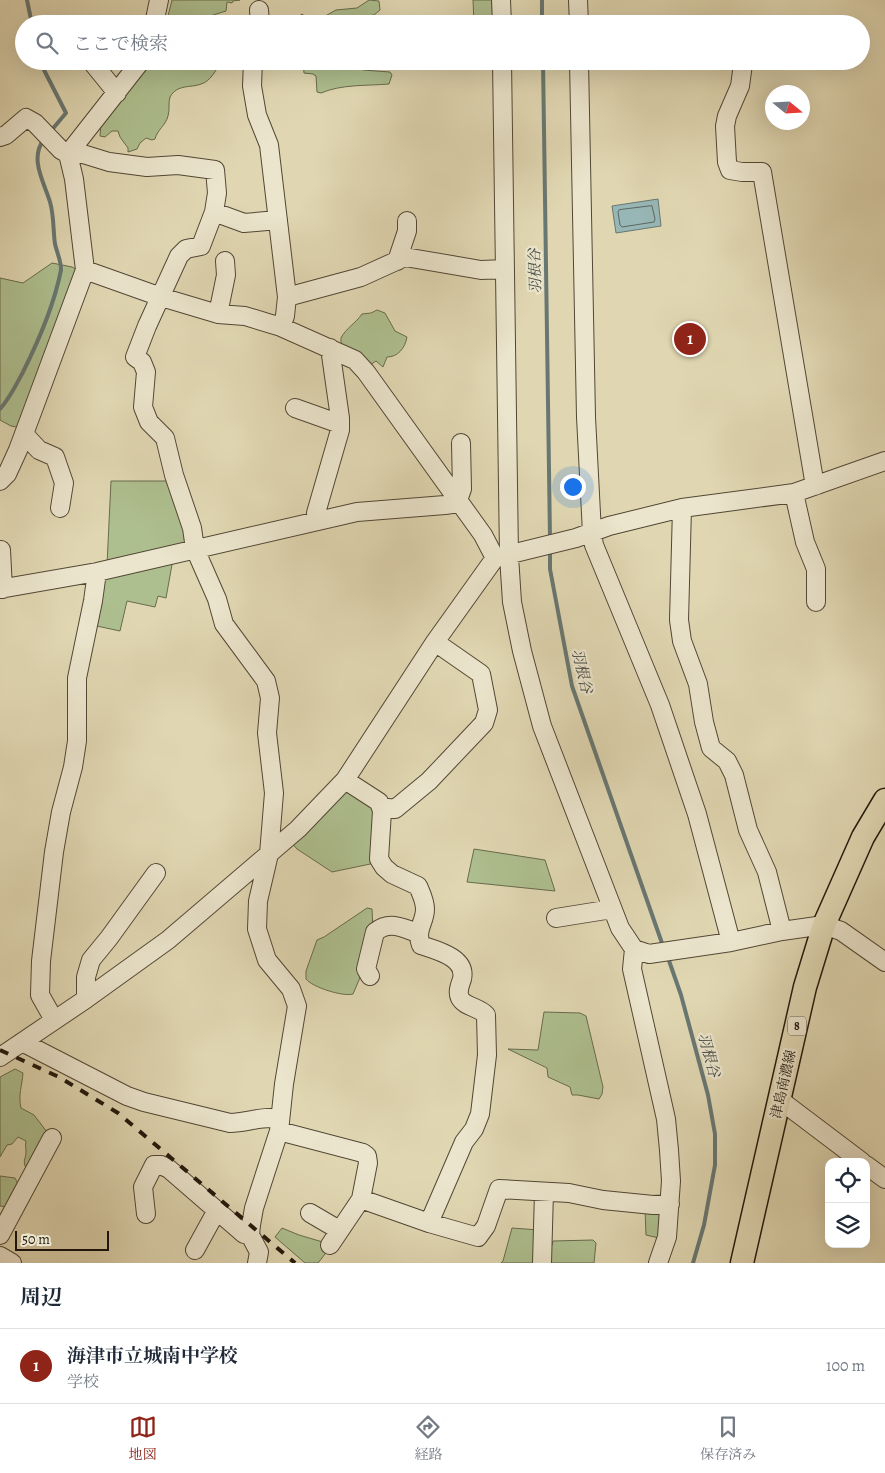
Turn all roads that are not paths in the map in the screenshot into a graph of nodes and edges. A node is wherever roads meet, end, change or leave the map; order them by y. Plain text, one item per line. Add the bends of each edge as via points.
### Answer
1 (159, 0) edge
2 (501, 0) edge
3 (578, 0) edge
4 (156, 15) edge
5 (502, 15) edge
6 (579, 15) edge
7 (98, 70) edge
8 (134, 70) edge
9 (253, 70) edge
10 (502, 70) edge
11 (579, 70) edge
12 (742, 70) edge
13 (117, 93) junction
14 (0, 137) edge
15 (68, 154) junction
16 (214, 212) junction
17 (278, 220) junction
18 (407, 221) dead end
19 (225, 261) dead end
20 (397, 261) junction
21 (506, 269) junction
22 (85, 270) junction
23 (161, 297) junction
24 (287, 297) junction
25 (218, 314) junction
26 (281, 327) junction
27 (330, 348) junction
28 (295, 408) dead end
29 (340, 424) junction
30 (24, 434) junction
31 (462, 443) dead end
32 (885, 461) edge
33 (0, 481) edge
34 (815, 486) junction
35 (794, 493) junction
36 (459, 501) junction
37 (60, 508) dead end
38 (682, 508) junction
39 (318, 521) junction
40 (584, 535) junction
41 (195, 549) junction
42 (1, 550) dead end
43 (508, 555) junction
44 (97, 572) junction
45 (1, 589) edge
46 (816, 602) dead end
47 (435, 642) junction
48 (345, 780) junction
49 (885, 800) edge
50 (381, 807) junction
51 (269, 854) junction
52 (156, 873) dead end
53 (612, 909) junction
54 (556, 918) dead end
55 (824, 925) junction
56 (782, 931) junction
57 (418, 933) junction
58 (731, 942) junction
59 (641, 951) junction
60 (885, 962) edge
61 (370, 976) dead end
62 (86, 999) junction
63 (54, 1020) junction
64 (22, 1042) junction
65 (0, 1056) edge
66 (780, 1100) junction
67 (280, 1125) junction
68 (52, 1138) dead end
69 (857, 1158) edge
70 (870, 1168) edge
71 (885, 1179) edge
72 (544, 1192) junction
73 (361, 1199) junction
74 (670, 1204) junction
75 (217, 1210) junction
76 (310, 1213) dead end
77 (146, 1214) dead end
78 (429, 1223) junction
79 (339, 1230) junction
80 (250, 1234) junction
81 (0, 1235) edge
82 (330, 1245) dead end
83 (195, 1250) dead end
84 (0, 1256) edge
85 (12, 1263) edge
86 (257, 1263) edge
87 (542, 1263) edge
88 (658, 1263) edge
89 (742, 1263) edge

1 - 4 street
2 - 5 street
3 - 6 street
7 - 13 street
8 - 13 street
9 - 17 street via 255,105 268,144
10 - 21 street
11 - 40 street via 586,417
12 - 34 street via 740,86 725,126 727,162 730,170 762,172
13 - 15 street
14 - 15 street via 26,118 36,123
15 - 16 street via 147,167 178,165 215,170 217,193
15 - 22 street
16 - 17 street via 244,223
16 - 23 street via 201,246 186,249 179,256
17 - 24 street
18 - 20 street
19 - 25 street via 226,275
20 - 21 street via 405,257 481,270
20 - 24 street via 361,277
21 - 43 street
22 - 23 street
22 - 30 street
23 - 25 street
23 - 41 street via 135,357 142,362 146,372 143,407 149,422 165,438 192,528
24 - 26 street
25 - 26 street via 246,316
26 - 27 street
27 - 29 street
27 - 36 street via 355,360 366,372
28 - 29 street
29 - 39 street via 316,513
30 - 33 street via 7,474
30 - 37 street via 38,450 55,456 64,483
31 - 36 street
32 - 34 street
34 - 35 street
35 - 38 street
35 - 46 street via 805,542 816,569
36 - 39 street via 444,506 357,512
36 - 43 street via 483,535
38 - 40 street
38 - 56 street via 679,620 682,641 698,684 711,748 727,761 734,775 748,830 767,872
39 - 41 street
40 - 43 street
40 - 58 street via 594,545 660,705 697,814
41 - 44 street
41 - 51 street via 224,624 266,681 270,698 267,734 274,793
42 - 45 street
43 - 47 street
43 - 53 street via 512,602 542,726
44 - 45 street
44 - 63 street via 77,678 74,759 54,852 41,961 40,995
47 - 48 street
47 - 50 street via 481,674 488,710 484,723 429,781 395,809
48 - 50 street via 379,802
48 - 51 street
49 - 55 main road, 津島南濃線 / 8 via 863,837
50 - 57 street via 379,859 392,874 418,886 425,910
51 - 62 street via 168,940
51 - 67 street via 258,901 258,929 267,960 292,989 297,1006
52 - 62 street via 91,960 86,977
53 - 54 street
53 - 59 street via 620,928
55 - 56 street
55 - 60 street via 841,931
55 - 66 main road, 津島南濃線 / 8 via 805,987
56 - 58 street
57 - 61 street via 391,925 375,932 366,968
57 - 78 street via 421,945 452,956 460,966 463,975 458,993 465,1003 482,1010 487,1025 480,1114 474,1130 464,1142
58 - 59 street
59 - 74 street via 632,969 666,1119
62 - 63 street
63 - 64 street
64 - 65 street
64 - 67 street via 144,1102 230,1123 266,1117
66 - 69 street
66 - 89 main road, 津島南濃線 / 8
67 - 73 street via 364,1153 368,1163
67 - 80 street via 254,1208
68 - 81 street
70 - 71 street
72 - 74 street
72 - 78 street via 499,1190 486,1226 478,1237
72 - 87 street
73 - 78 street
73 - 79 street
74 - 88 street via 667,1236
75 - 77 street via 169,1169 154,1165 143,1187
75 - 80 street via 244,1234
75 - 83 street
76 - 79 street
79 - 82 street
80 - 86 street via 259,1252
84 - 85 street

